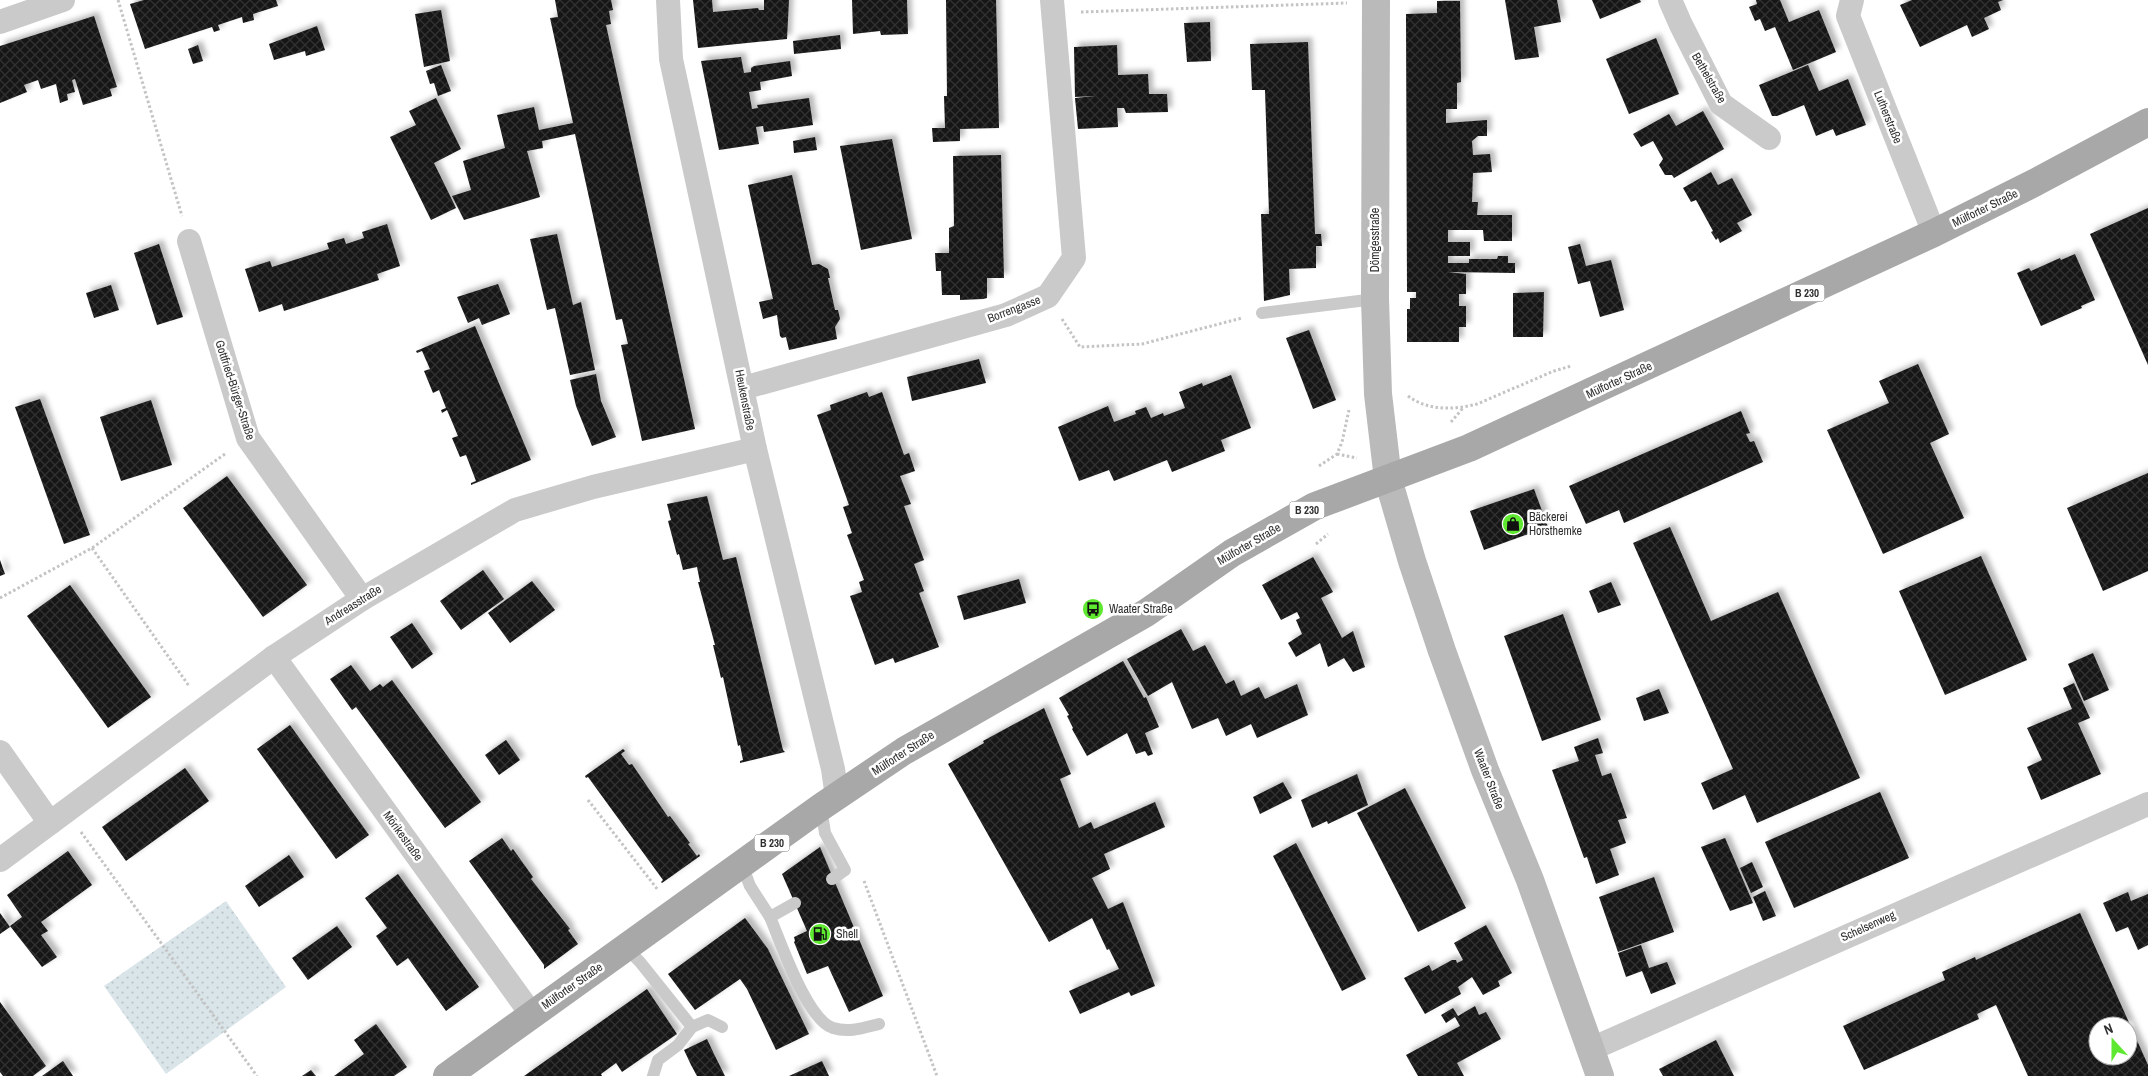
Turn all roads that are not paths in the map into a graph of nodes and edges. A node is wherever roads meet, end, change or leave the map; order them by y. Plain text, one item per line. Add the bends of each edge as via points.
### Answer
1 (63, 0) edge
2 (668, 0) edge
3 (1379, 0) edge
4 (1670, 0) edge
5 (1852, 0) edge
6 (1052, 6) edge
7 (0, 22) edge
8 (2148, 122) edge
9 (1769, 138) dead end
10 (1934, 233) junction
11 (189, 241) road end
12 (1375, 300) junction
13 (1262, 313) road end
14 (744, 388) junction
15 (755, 449) junction
16 (1388, 479) junction
17 (362, 599) junction
18 (274, 657) junction
19 (0, 752) edge
20 (829, 802) junction
21 (2148, 804) edge
22 (58, 817) junction
23 (0, 860) edge
24 (742, 865) junction
25 (832, 879) dead end
26 (795, 903) dead end
27 (770, 917) junction
28 (626, 948) junction
29 (532, 1015) junction
30 (878, 1024) dead end
31 (722, 1026) dead end
32 (692, 1027) junction
33 (1589, 1050) junction
34 (447, 1076) edge
35 (653, 1076) edge
36 (1600, 1076) edge

1 - 7 street
2 - 14 street, Heukenstraße via 671,59
3 - 12 main road, Dömgesstraße
4 - 9 street, Bethelstraße via 1721,104
5 - 10 street, Lutherstraße via 1848,16
6 - 14 street, Borrengasse via 1074,258 1048,296 1006,315
8 - 10 main road, Mülforter Straße / B 230
10 - 16 main road, Mülforter Straße / B 230 via 1486,440
11 - 17 street, Gottfried-Bürger-Straße via 248,438
12 - 13 lane
12 - 16 main road, Dömgesstraße via 1378,394
14 - 15 street, Heukenstraße
15 - 17 street, Andreasstraße via 593,487 516,510
15 - 20 street, Heukenstraße via 833,769
16 - 20 main road, Mülforter Straße / B 230 via 1315,506 1232,552 1146,613 962,716
16 - 33 main road, Waater Straße via 1442,651 1485,770 1530,880
17 - 18 street, Andreasstraße
18 - 22 street, Andreasstraße
18 - 29 street, Mörikestraße
19 - 22 street
20 - 24 main road, Mülforter Straße / B 230
20 - 25 lane via 825,833 845,870
21 - 33 street, Schelsenweg
22 - 23 street, Andreasstraße
24 - 27 lane via 750,886
24 - 28 main road, Mülforter Straße / B 230
26 - 27 lane
27 - 30 lane via 806,1001 818,1018 832,1028 850,1031
28 - 29 main road, Mülforter Straße / B 230
28 - 32 lane
29 - 34 main road, Mülforter Straße / B 230
31 - 32 lane via 708,1020
32 - 35 lane via 678,1046 658,1060
33 - 36 main road, Waater Straße

